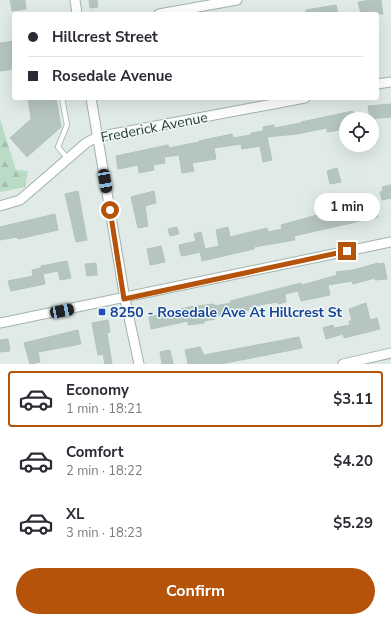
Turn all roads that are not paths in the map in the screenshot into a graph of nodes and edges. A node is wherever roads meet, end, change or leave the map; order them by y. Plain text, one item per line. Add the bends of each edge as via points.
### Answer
1 (75, 0) edge
2 (237, 0) edge
3 (77, 12) edge
4 (170, 12) edge
5 (391, 82) edge
6 (379, 84) edge
7 (62, 100) edge
8 (91, 100) edge
9 (294, 100) edge
10 (97, 137) junction
11 (68, 159) junction
12 (0, 206) edge
13 (391, 242) edge
14 (124, 299) junction
15 (0, 323) edge
16 (391, 353) edge
17 (139, 364) edge
18 (343, 364) edge

1 - 3 street
2 - 4 street
5 - 6 street
7 - 11 lane via 67,125 58,147
8 - 10 street
9 - 10 street, Frederick Avenue
10 - 11 street, Frederick Avenue
10 - 14 street
11 - 12 street, Frederick Avenue via 20,200
13 - 14 street
14 - 15 street
14 - 17 street
16 - 18 street

